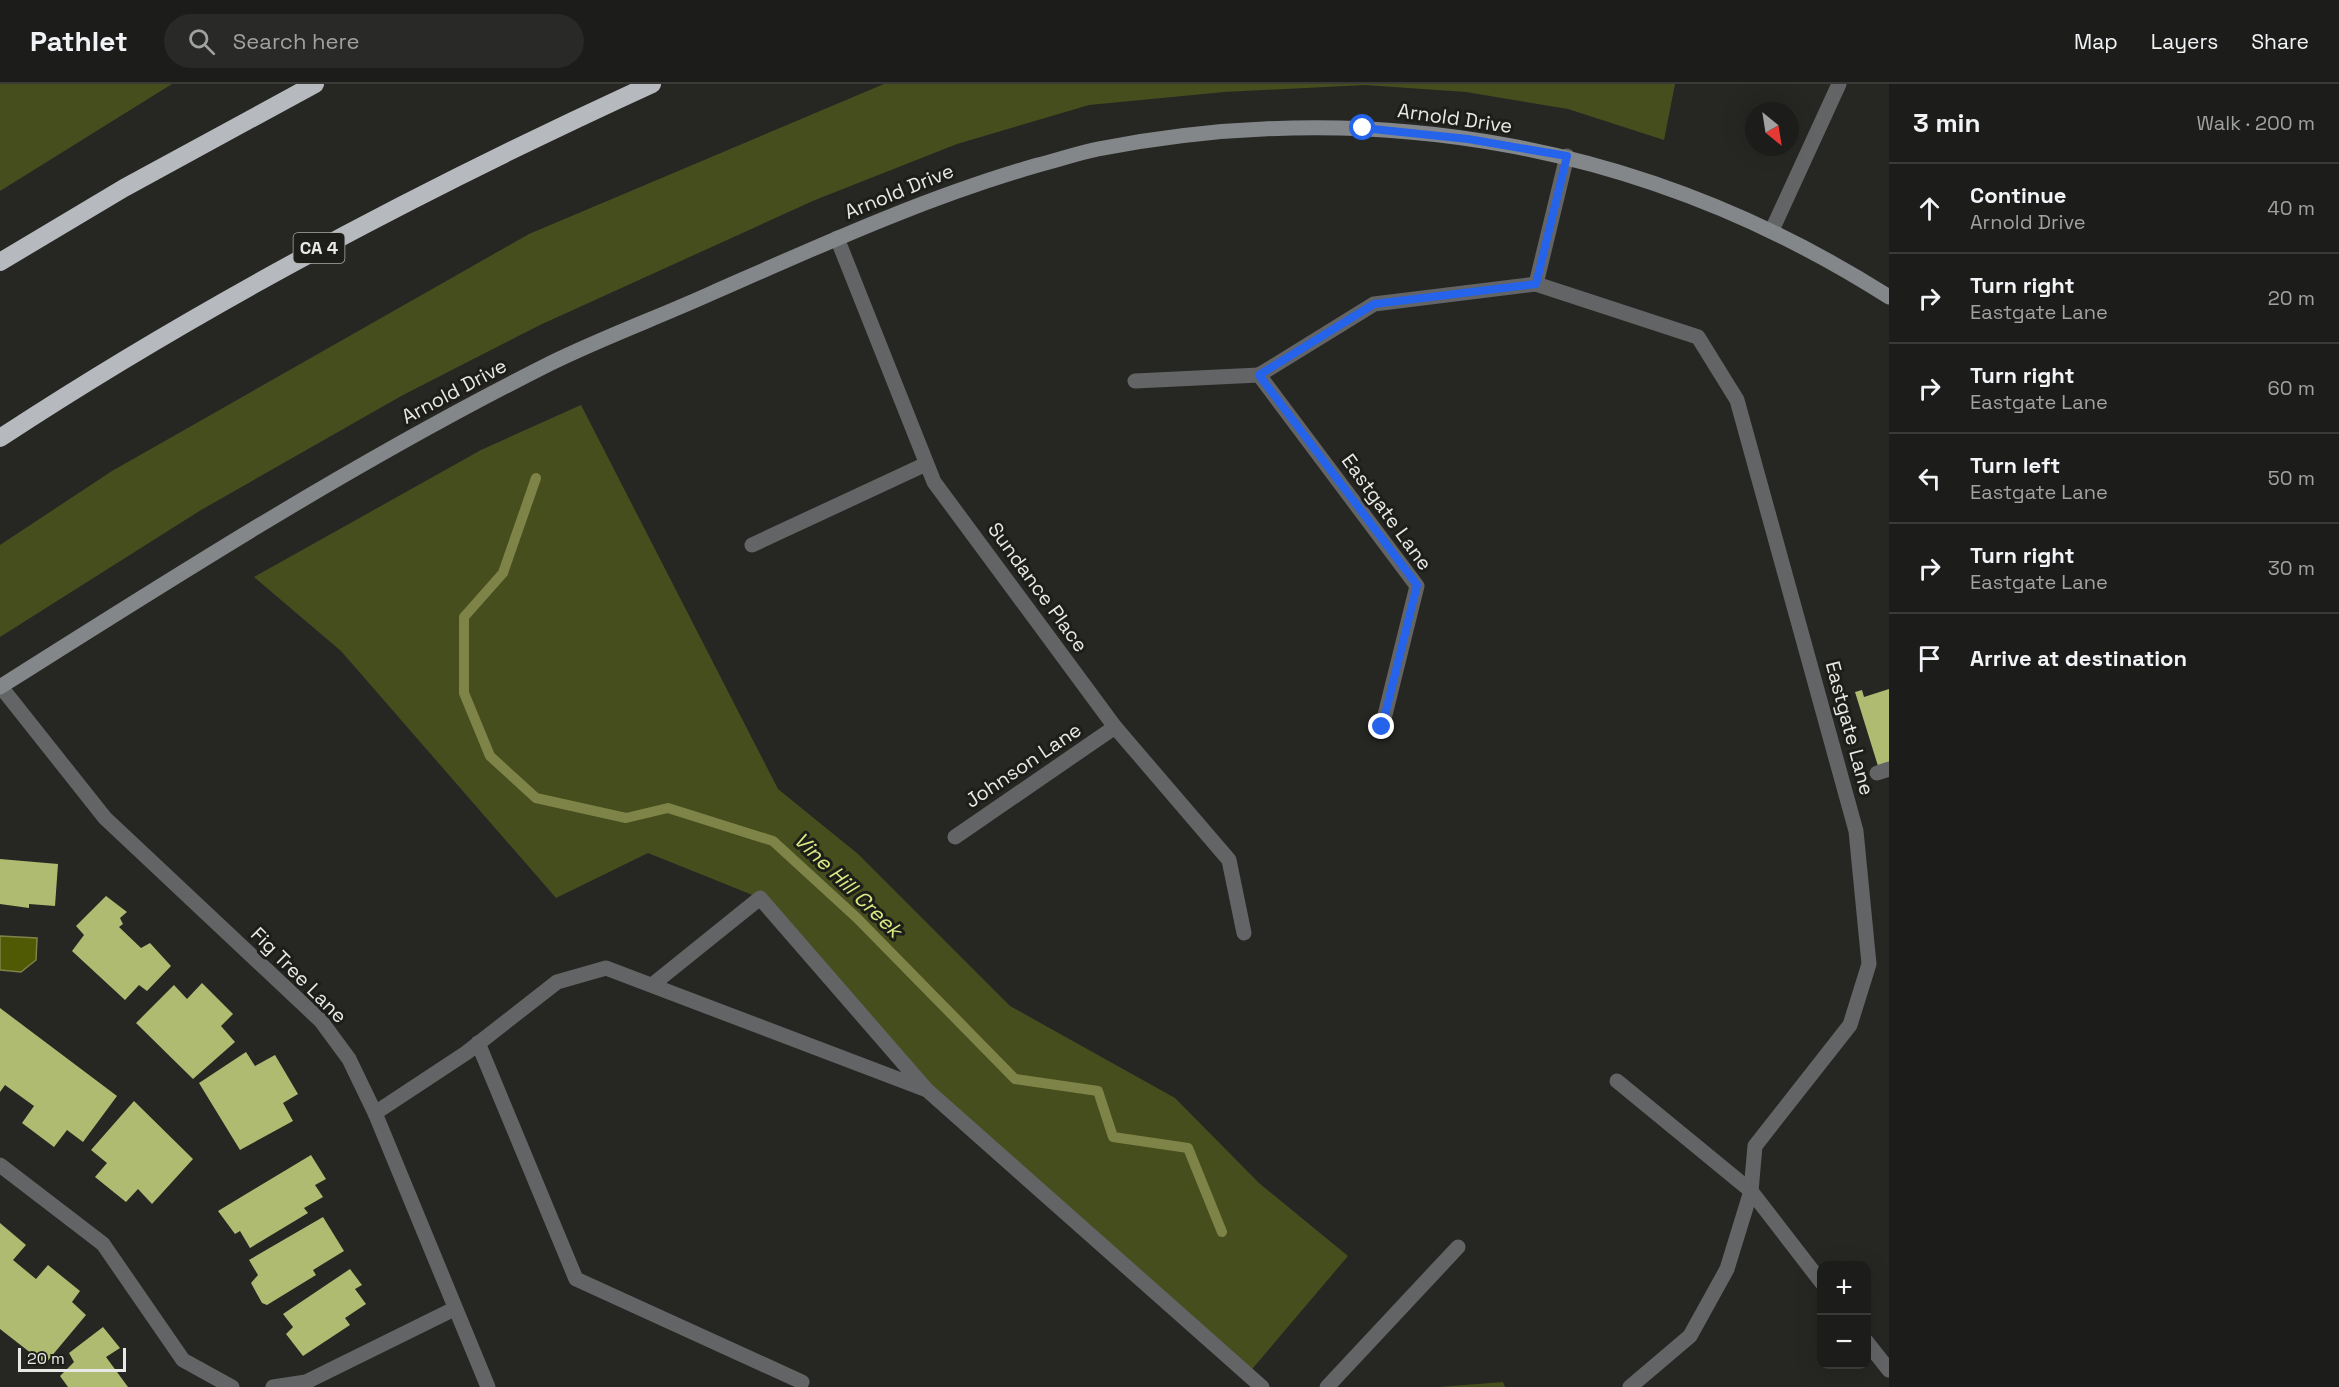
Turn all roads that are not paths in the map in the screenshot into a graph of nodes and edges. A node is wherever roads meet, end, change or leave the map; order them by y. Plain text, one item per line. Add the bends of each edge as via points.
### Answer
1 (315, 84) edge
2 (652, 84) edge
3 (1839, 84) edge
4 (1567, 156) junction
5 (1772, 230) junction
6 (837, 238) junction
7 (0, 262) edge
8 (1536, 284) junction
9 (1889, 297) edge
10 (1259, 375) junction
11 (1135, 381) dead end
12 (0, 438) edge
13 (926, 464) junction
14 (752, 545) dead end
15 (1, 687) edge
16 (1382, 727) dead end
17 (1115, 728) junction
18 (955, 837) dead end
19 (1244, 933) dead end
20 (652, 985) junction
21 (478, 1043) junction
22 (1617, 1081) dead end
23 (927, 1090) junction
24 (375, 1113) junction
25 (0, 1165) edge
26 (1751, 1191) junction
27 (1458, 1246) dead end
28 (1817, 1277) edge
29 (454, 1309) junction
30 (1871, 1347) edge
31 (1889, 1370) edge
32 (802, 1382) dead end
33 (232, 1387) edge
34 (273, 1387) edge
35 (488, 1387) edge
36 (1262, 1387) edge
37 (1327, 1387) edge
38 (1630, 1387) edge

1 - 7 highway via 124,188
2 - 12 highway, CA 4 via 369,221 225,300
3 - 5 street
4 - 5 street, Arnold Drive via 1672,188
4 - 6 street, Arnold Drive via 1468,139 1363,128 1236,129 1095,149 975,183
4 - 8 street
5 - 9 street, Arnold Drive
6 - 13 street, Sundance Place
6 - 15 street, Arnold Drive via 555,362 416,435 221,549
8 - 10 street, Eastgate Lane via 1374,304
8 - 26 street, Eastgate Lane via 1698,337 1737,400 1856,831 1869,964 1850,1025 1755,1146
10 - 11 street, Eastgate Lane
10 - 16 street, Eastgate Lane via 1417,585
13 - 14 street
13 - 17 street, Sundance Place via 934,482
15 - 24 street, Fig Tree Lane via 105,818 321,1021 349,1059
17 - 18 street, Johnson Lane
17 - 19 street, Sundance Place via 1230,860
20 - 21 street via 606,968 557,982
20 - 23 street
20 - 23 street via 760,898
21 - 24 street
21 - 32 street via 576,1279
22 - 26 street
23 - 36 street
24 - 29 street, Fig Tree Lane
25 - 33 street via 103,1244 183,1360
26 - 28 street
26 - 38 street, Eastgate Lane via 1727,1269 1690,1336
27 - 37 street
29 - 34 street via 306,1382
29 - 35 street, Fig Tree Lane
30 - 31 street

